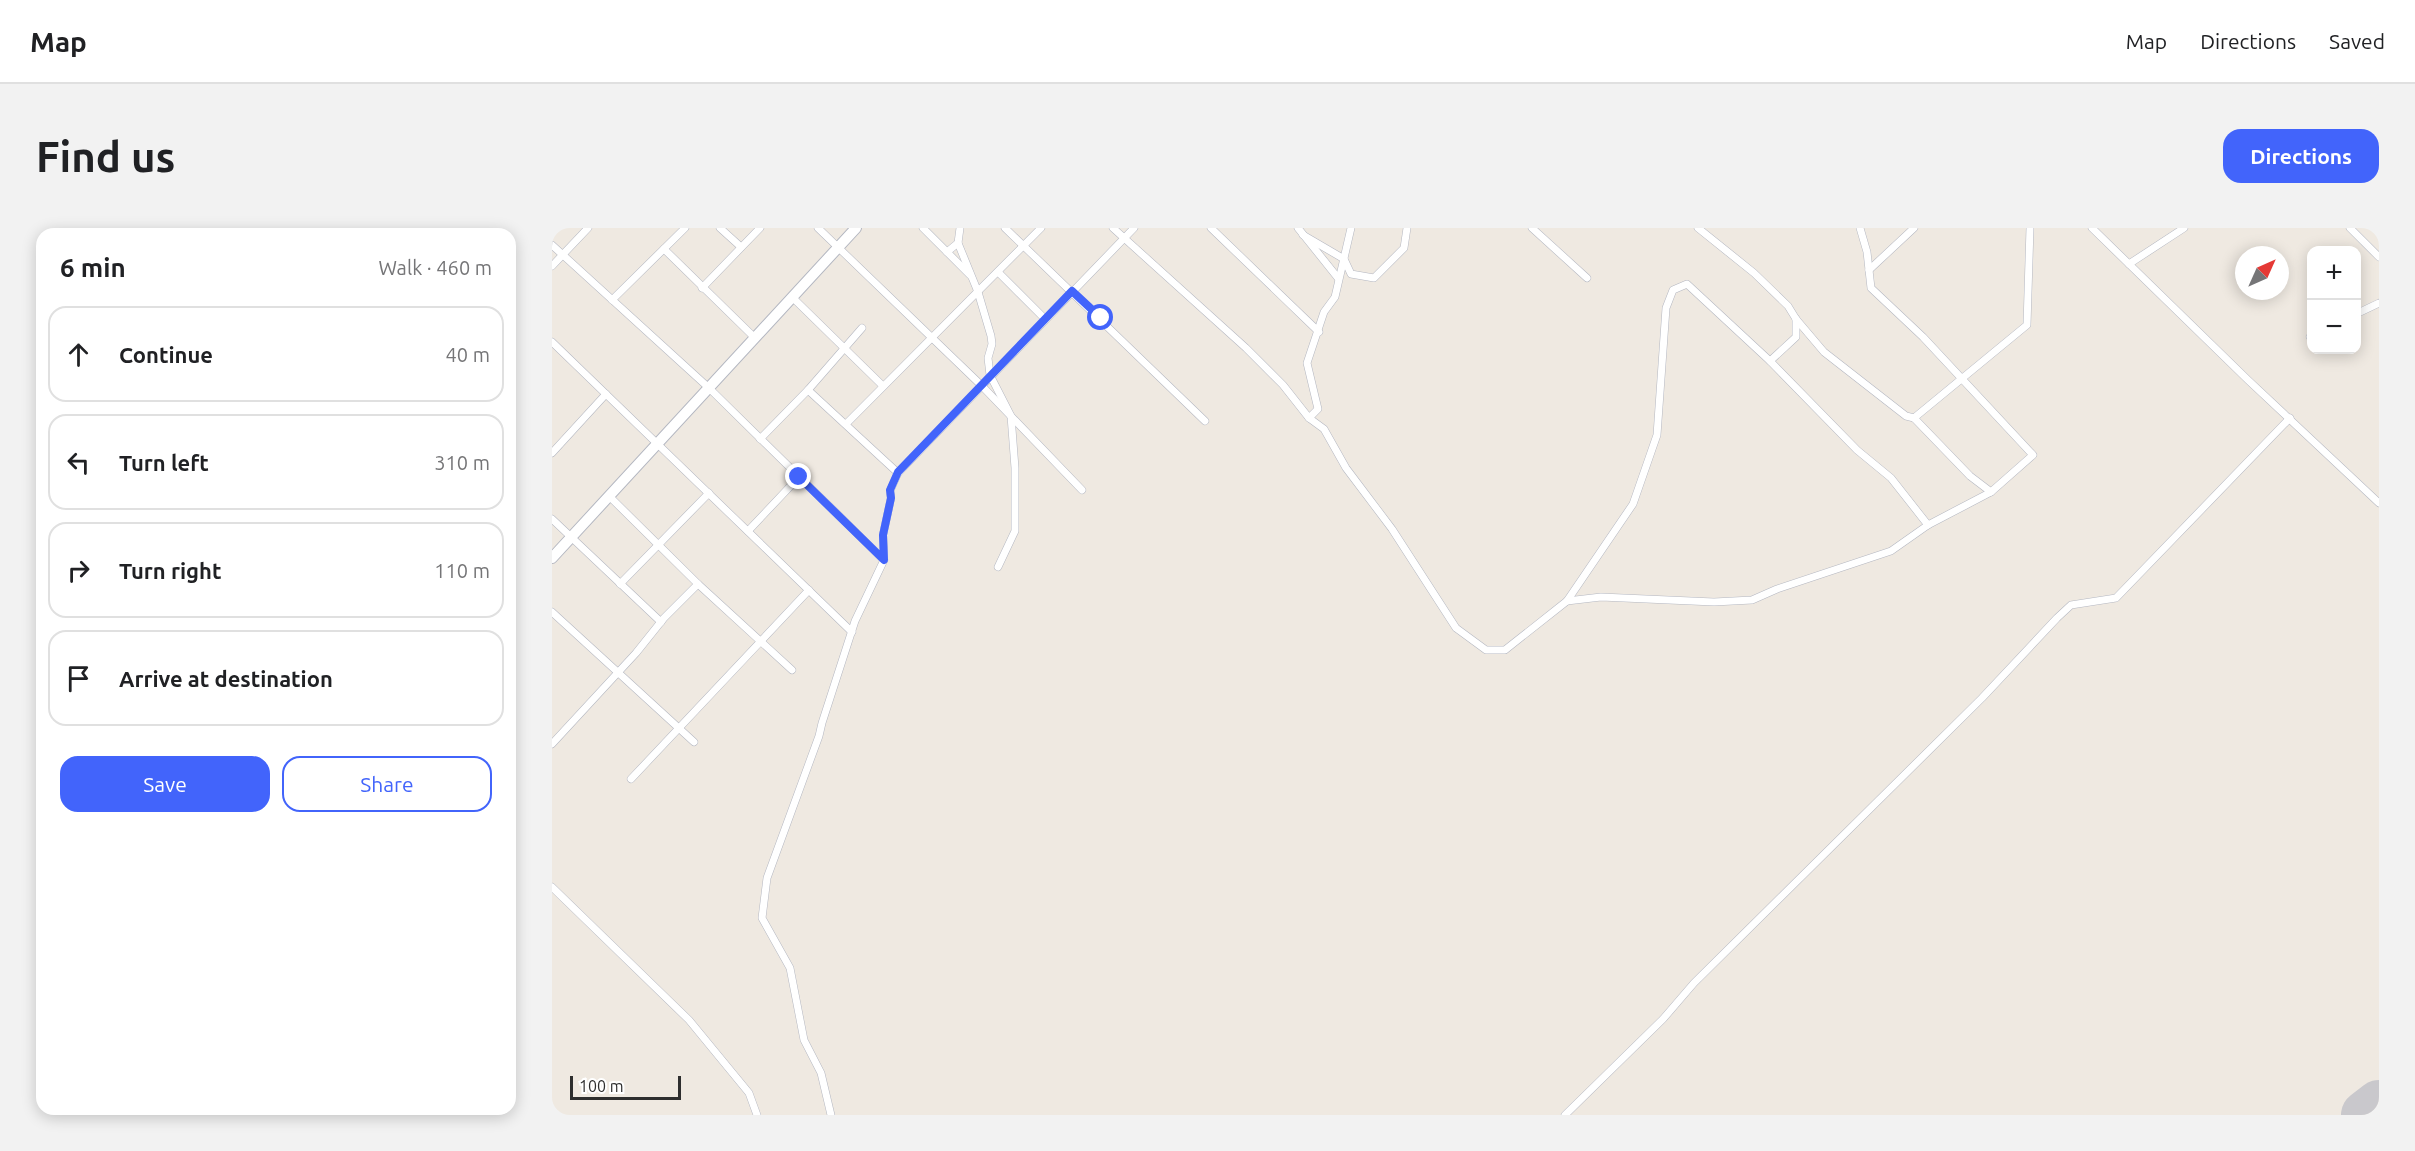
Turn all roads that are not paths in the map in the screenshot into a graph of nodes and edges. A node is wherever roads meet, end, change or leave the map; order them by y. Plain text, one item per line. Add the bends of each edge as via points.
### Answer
1 (588, 228) edge
2 (685, 228) edge
3 (720, 228) edge
4 (760, 228) edge
5 (818, 228) edge
6 (856, 228) edge
7 (923, 228) edge
8 (960, 228) edge
9 (1005, 228) edge
10 (1041, 228) edge
11 (1113, 228) edge
12 (1134, 228) edge
13 (1211, 228) edge
14 (1298, 228) edge
15 (1351, 228) edge
16 (1407, 228) edge
17 (1532, 228) edge
18 (1698, 228) edge
19 (1860, 228) edge
20 (1914, 228) edge
21 (2030, 228) edge
22 (2092, 228) edge
23 (2184, 228) edge
24 (2350, 228) edge
25 (1303, 235) junction
26 (1124, 239) junction
27 (958, 243) junction
28 (552, 245) edge
29 (1024, 246) junction
30 (741, 247) junction
31 (838, 247) junction
32 (664, 249) junction
33 (947, 252) junction
34 (562, 255) junction
35 (2379, 257) edge
36 (1344, 259) junction
37 (2129, 264) junction
38 (552, 266) edge
39 (1869, 270) junction
40 (998, 272) junction
41 (972, 277) junction
42 (1338, 278) junction
43 (1587, 278) dead end
44 (702, 288) junction
45 (980, 290) junction
46 (1072, 291) junction
47 (792, 297) junction
48 (612, 300) junction
49 (2379, 303) edge
50 (2361, 312) edge
51 (1045, 319) junction
52 (1796, 319) junction
53 (862, 328) dead end
54 (1319, 332) junction
55 (755, 338) junction
56 (932, 338) junction
57 (552, 342) edge
58 (843, 348) junction
59 (1770, 361) junction
60 (990, 375) junction
61 (1961, 381) junction
62 (981, 385) junction
63 (883, 386) junction
64 (709, 388) junction
65 (808, 390) junction
66 (606, 394) junction
67 (1011, 416) junction
68 (1309, 418) junction
69 (1914, 418) junction
70 (2290, 418) junction
71 (1205, 421) dead end
72 (846, 424) junction
73 (760, 439) junction
74 (658, 443) junction
75 (554, 448) edge
76 (898, 472) junction
77 (799, 477) junction
78 (1082, 490) dead end
79 (1991, 492) junction
80 (709, 493) junction
81 (609, 496) junction
82 (2379, 503) edge
83 (552, 519) edge
84 (1928, 525) junction
85 (748, 531) junction
86 (571, 537) junction
87 (658, 544) junction
88 (552, 558) edge
89 (884, 560) junction
90 (998, 567) dead end
91 (620, 584) junction
92 (698, 584) junction
93 (809, 590) junction
94 (1568, 601) junction
95 (552, 612) edge
96 (661, 622) junction
97 (852, 632) junction
98 (760, 641) junction
99 (792, 670) dead end
100 (620, 671) junction
101 (679, 728) junction
102 (694, 742) dead end
103 (552, 744) edge
104 (631, 779) dead end
105 (552, 887) edge
106 (758, 1115) edge
107 (831, 1115) edge
108 (1565, 1115) edge

1 - 34 street
2 - 32 street
3 - 30 street
4 - 30 street
5 - 31 street
6 - 31 main road
7 - 33 street
8 - 27 street
9 - 29 street
10 - 29 street
11 - 26 street
12 - 26 street
13 - 54 street
14 - 25 street
15 - 36 street
16 - 36 street via 1404,248 1374,278 1351,274
17 - 43 street
18 - 52 street via 1754,273
19 - 39 street
20 - 39 street
21 - 61 street via 2026,325
22 - 37 street
23 - 37 street
24 - 35 street
25 - 36 street
25 - 42 street
26 - 46 street
26 - 68 street via 1246,348
27 - 33 street
27 - 41 street
28 - 34 street
29 - 40 street
29 - 46 street
30 - 44 street
31 - 47 main road
31 - 56 street
32 - 44 street
32 - 48 street
33 - 41 street
34 - 38 street
34 - 48 street
36 - 42 street
37 - 70 street
39 - 61 street via 1871,288
40 - 45 street
40 - 51 street
41 - 45 street
42 - 54 street via 1335,297 1324,312
44 - 55 street
45 - 56 street
45 - 60 street via 992,344 988,358
46 - 51 street
46 - 71 street
47 - 55 main road
47 - 58 street
48 - 64 street
49 - 50 street
51 - 60 street
52 - 59 street via 1796,337
52 - 69 street via 1824,351 1906,416
53 - 58 street
54 - 68 street via 1307,363 1318,409
55 - 64 main road
56 - 62 street
56 - 63 street
57 - 66 street
58 - 63 street
58 - 65 street
59 - 84 street via 1857,450 1891,478
59 - 94 street via 1687,284 1673,290 1666,308 1657,435 1633,504
60 - 62 street
60 - 67 street
61 - 69 street
61 - 79 street via 2033,455
62 - 67 street
62 - 76 street
63 - 72 street
64 - 73 street
64 - 74 main road
65 - 72 street
65 - 73 street
66 - 74 street
66 - 75 street
67 - 78 street
67 - 90 street via 1015,531
68 - 94 street via 1324,429 1346,468 1392,529 1456,628 1486,650 1504,650
69 - 79 street via 1970,476
70 - 82 street
70 - 108 street via 2116,598 2071,605 2056,618 1982,698
72 - 76 street
73 - 77 street
74 - 80 street
74 - 81 main road
76 - 89 street via 890,490 883,535
77 - 85 street
77 - 89 street
79 - 84 street
80 - 85 street
80 - 87 street
81 - 86 main road
81 - 87 street
83 - 86 street
84 - 94 street via 1891,551 1752,600 1601,597
85 - 93 street
86 - 88 main road
86 - 91 street
87 - 91 street
87 - 92 street
89 - 97 street
91 - 96 street
92 - 96 street
92 - 98 street
93 - 97 street
93 - 98 street
95 - 100 street
96 - 100 street
97 - 107 street via 819,736 766,878 762,918 790,968 804,1040 821,1073
98 - 99 street
98 - 101 street
100 - 101 street
100 - 103 street
101 - 102 street
101 - 104 street
105 - 106 street via 689,1020 749,1093

